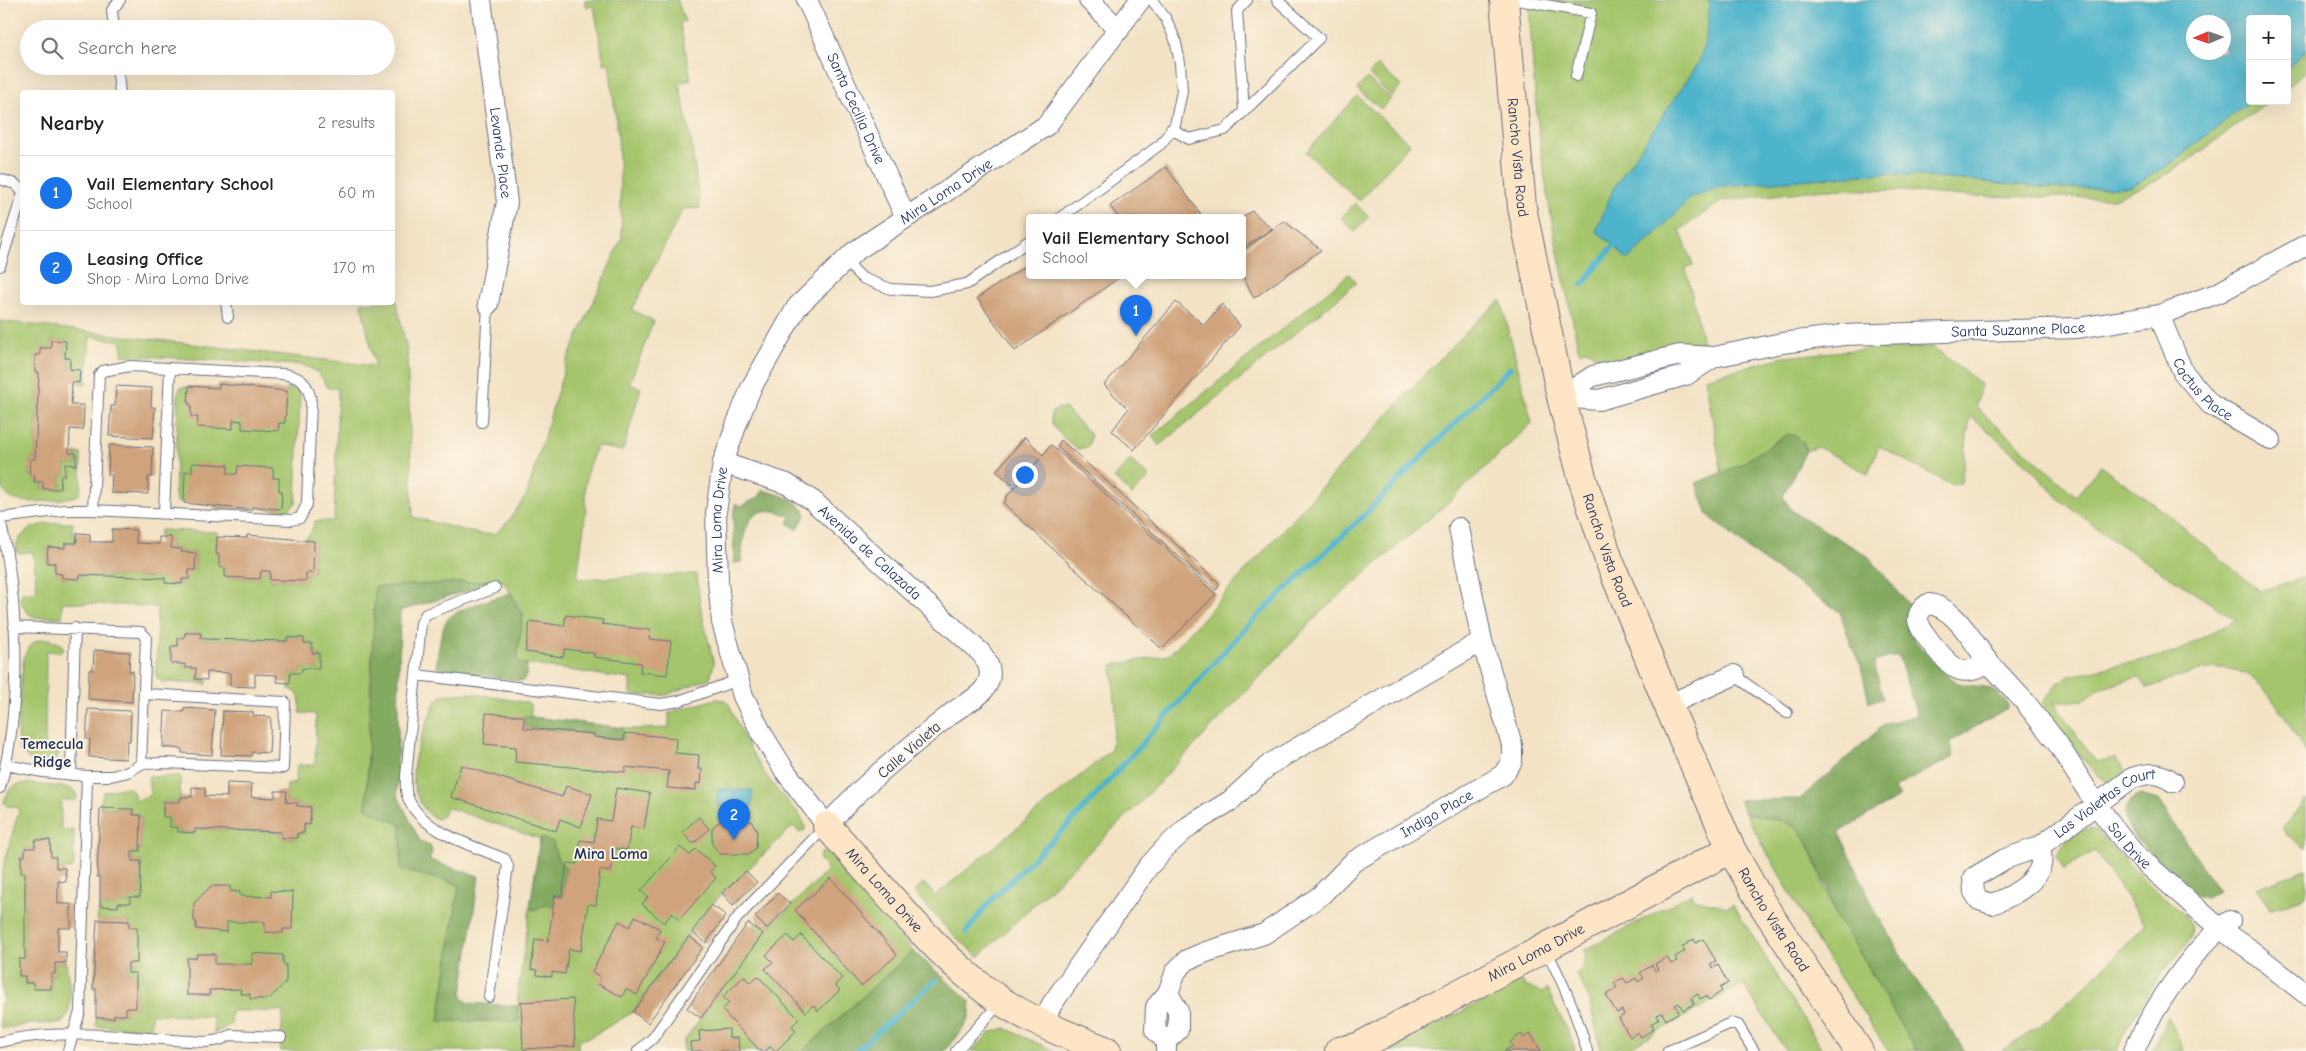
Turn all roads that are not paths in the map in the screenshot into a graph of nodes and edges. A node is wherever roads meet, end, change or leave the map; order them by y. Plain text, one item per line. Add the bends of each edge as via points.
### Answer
1 (120, 0) edge
2 (481, 0) edge
3 (807, 0) edge
4 (1089, 0) edge
5 (1140, 0) edge
6 (1152, 0) edge
7 (1246, 0) edge
8 (1277, 0) edge
9 (1504, 0) edge
10 (1517, 0) edge
11 (113, 20) edge
12 (1119, 30) junction
13 (118, 75) edge
14 (1576, 76) dead end
15 (120, 90) edge
16 (1244, 110) junction
17 (1171, 129) junction
18 (0, 179) edge
19 (20, 187) edge
20 (20, 202) edge
21 (1065, 214) edge
22 (905, 216) junction
23 (1026, 243) edge
24 (2306, 244) edge
25 (844, 260) junction
26 (0, 266) edge
27 (488, 304) joint
28 (226, 305) edge
29 (2159, 315) junction
30 (228, 317) dead end
31 (170, 368) junction
32 (1561, 397) junction
33 (482, 422) dead end
34 (2271, 440) dead end
35 (723, 463) junction
36 (93, 510) junction
37 (164, 514) junction
38 (0, 519) edge
39 (1459, 528) dead end
40 (495, 588) dead end
41 (14, 627) junction
42 (74, 628) junction
43 (1482, 641) junction
44 (1989, 663) dead end
45 (416, 675) junction
46 (990, 676) joint
47 (1734, 676) joint
48 (738, 680) junction
49 (145, 694) junction
50 (1668, 705) junction
51 (1787, 712) dead end
52 (141, 764) junction
53 (6, 765) junction
54 (71, 775) junction
55 (88, 776) junction
56 (2173, 782) dead end
57 (0, 788) edge
58 (2097, 806) junction
59 (827, 826) junction
60 (2039, 847) dead end
61 (1731, 849) junction
62 (2225, 924) junction
63 (1545, 948) junction
64 (2306, 994) edge
65 (489, 997) dead end
66 (1002, 1000) junction
67 (1042, 1026) junction
68 (72, 1035) junction
69 (281, 1037) dead end
70 (0, 1042) edge
71 (1166, 1046) edge
72 (207, 1047) edge
73 (645, 1049) edge
74 (68, 1051) edge
75 (956, 1051) edge
76 (1107, 1051) edge
77 (1339, 1051) edge
78 (1587, 1051) edge
79 (1668, 1051) edge
80 (1754, 1051) edge
81 (1859, 1051) edge
82 (2134, 1051) edge

1 - 11 lane via 112,10
2 - 27 street, Levande Place via 507,202
3 - 22 street, Santa Cecilia Drive
4 - 12 street
5 - 12 street, Mira Loma Drive
6 - 17 lane via 1175,39 1180,63 1182,90 1175,125
7 - 16 lane via 1237,11
8 - 16 lane via 1319,38
9 - 32 main road, Rancho Vista Road via 1522,207
10 - 14 lane via 1591,13
12 - 22 street, Mira Loma Drive via 1047,125
13 - 15 lane
16 - 17 lane via 1225,130 1189,139
17 - 21 lane via 1161,144
18 - 19 lane
20 - 26 lane
22 - 25 street, Mira Loma Drive
23 - 25 lane via 967,284 930,292 891,289 862,278
24 - 29 street, Santa Suzanne Place via 2218,293
25 - 35 street, Mira Loma Drive via 797,307 751,388
27 - 33 lane
28 - 30 lane
29 - 32 street, Santa Suzanne Place via 2078,328 1844,335 1782,343 1714,357 1686,374 1599,400
29 - 34 street, Cactus Place via 2183,372 2210,404
31 - 36 lane via 130,366 99,375
31 - 37 lane
31 - 37 lane via 293,376 304,382 310,390 307,504 300,518 291,520
32 - 50 main road, Rancho Vista Road via 1609,560
35 - 46 street, Avenida de Calazada via 787,484 813,501 982,653 990,664
35 - 48 street, Mira Loma Drive via 716,512 718,581 722,622
36 - 37 lane
36 - 38 lane via 65,510
38 - 41 lane
39 - 43 street, Indigo Place
40 - 45 lane via 426,614 421,623
41 - 42 lane
41 - 53 lane via 13,701
42 - 49 lane via 141,632 146,637
42 - 54 lane
43 - 67 street via 1270,764 1230,801 1189,826 1148,867 1052,1004
43 - 71 street, Indigo Place via 1512,745 1512,761 1502,775 1353,862 1320,896 1264,934 1187,960 1176,970 1168,993 1178,1011 1178,1030
44 - 58 street, Sol Drive via 2058,744
45 - 48 lane via 661,704
45 - 65 lane via 406,795 423,819 435,829 505,859 508,866
46 - 59 street, Calle Violeta via 986,688 850,800
47 - 50 street
47 - 51 lane
48 - 59 street, Mira Loma Drive via 743,696 780,764
49 - 52 lane
49 - 52 lane via 285,702 283,768
50 - 61 main road, Rancho Vista Road
52 - 55 lane via 128,772 111,776
53 - 54 lane
53 - 57 lane
54 - 55 lane
55 - 68 lane via 80,1012
56 - 58 street, Las Violettas Court via 2150,772 2132,778
58 - 60 street, Las Violettas Court
58 - 62 street, Sol Drive via 2132,851
59 - 66 main road, Mira Loma Drive via 931,940 979,986
59 - 73 lane via 738,917
61 - 63 main road, Mira Loma Drive
61 - 81 main road, Rancho Vista Road
62 - 64 street, Sol Drive via 2248,948
62 - 82 street via 2176,978 2143,1029
63 - 77 main road, Mira Loma Drive via 1358,1047
63 - 78 lane via 1579,1020
66 - 67 main road, Mira Loma Drive
66 - 75 lane
67 - 76 main road, Mira Loma Drive
68 - 70 lane via 15,1038
68 - 72 lane
68 - 74 lane
69 - 72 lane via 231,1035
79 - 80 lane via 1731,1023 1738,1026

